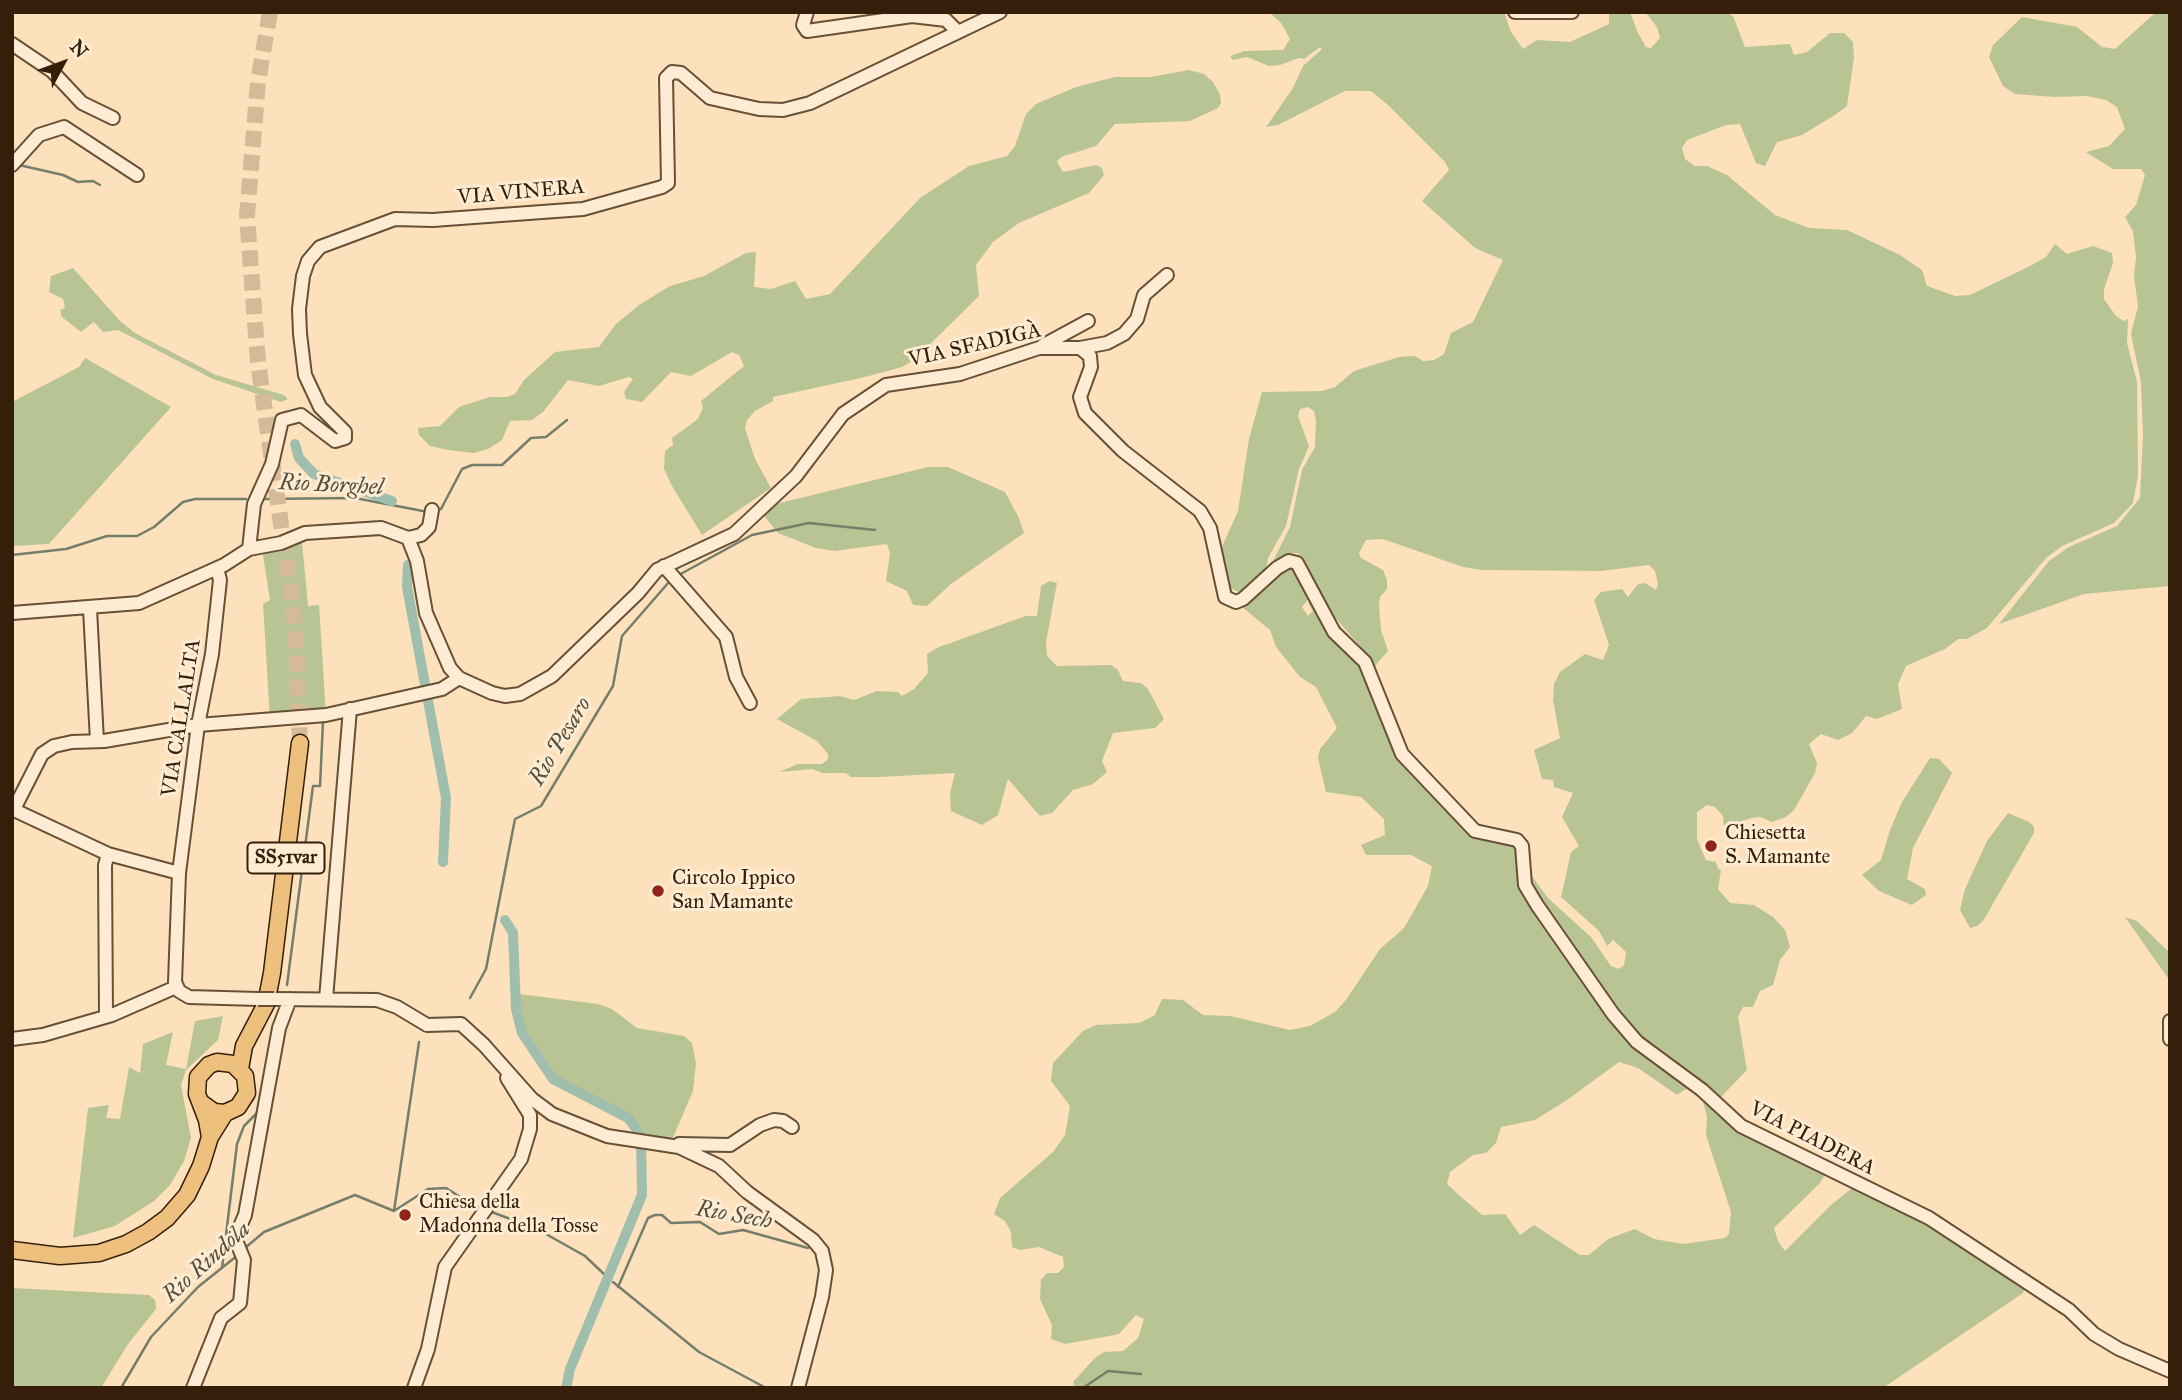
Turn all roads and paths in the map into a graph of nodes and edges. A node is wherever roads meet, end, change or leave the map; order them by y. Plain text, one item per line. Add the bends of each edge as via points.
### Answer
1 (807, 12) edge
2 (1000, 12) edge
3 (1515, 12) edge
4 (1572, 12) edge
5 (957, 31) junction
6 (12, 44) edge
7 (113, 118) dead end
8 (12, 165) edge
9 (137, 175) dead end
10 (1167, 275) dead end
11 (1088, 321) dead end
12 (1038, 348) junction
13 (1080, 348) junction
14 (432, 512) dead end
15 (408, 538) junction
16 (249, 549) junction
17 (664, 566) junction
18 (217, 568) junction
19 (90, 608) junction
20 (12, 613) edge
21 (459, 678) junction
22 (750, 703) dead end
23 (350, 709) junction
24 (198, 725) junction
25 (97, 741) junction
26 (300, 743) tunnel mouth
27 (13, 809) edge
28 (108, 854) junction
29 (179, 873) junction
30 (176, 987) junction
31 (290, 999) junction
32 (326, 999) junction
33 (106, 1017) junction
34 (2170, 1021) edge
35 (12, 1039) edge
36 (2170, 1040) edge
37 (499, 1061) junction
38 (233, 1065) junction
39 (200, 1102) junction
40 (225, 1113) junction
41 (792, 1127) dead end
42 (210, 1137) junction
43 (672, 1145) junction
44 (12, 1243) edge
45 (12, 1250) edge
46 (30, 1252) junction
47 (2170, 1371) edge
48 (194, 1388) edge
49 (414, 1388) edge
50 (797, 1388) edge

1 - 5 street via 803,25 807,32 912,16 946,20
2 - 5 street
3 - 4 street
5 - 16 street, VIA VINERA via 810,103 783,110 710,97 681,73 671,72 666,78 665,102 668,183 662,187 583,209 395,219 320,247 308,261 299,309 305,375 320,407 341,426 345,438 335,440 301,415 282,420 272,464 254,504
6 - 7 street via 52,71 82,103
8 - 9 street via 39,135 64,127
10 - 13 street, VIA SFADIGÀ via 1144,295 1137,319 1124,334
11 - 12 street
12 - 13 street, VIA SFADIGÀ
12 - 17 street, VIA SFADIGÀ via 960,374 886,385 843,414 796,476 734,534
13 - 47 street, VIA PIADERA via 1090,356 1091,367 1080,397 1085,414 1123,451 1200,511 1213,538 1225,597 1236,602 1243,599 1277,568 1289,561 1297,563 1334,632 1365,662 1402,754 1475,831 1517,841 1525,885 1637,1042 1702,1090 1724,1113 1789,1152 1929,1218 2069,1310 2094,1334
14 - 15 street via 421,535
15 - 16 street via 382,528 313,531
15 - 21 street via 431,628
16 - 18 street
17 - 21 street, VIA SFADIGÀ via 541,685 505,696
17 - 22 street via 726,637 736,677
18 - 19 street via 139,603
18 - 24 street, VIA CALLALTA via 220,580 212,654
19 - 20 street
19 - 25 street
21 - 23 street via 435,691
23 - 24 street via 278,721
23 - 32 street
24 - 25 street
24 - 29 street, VIA CALLALTA
25 - 27 street via 72,742 45,751
26 - 38 main road, SS51var via 266,1004
27 - 28 street
28 - 29 street
28 - 33 street via 104,865
29 - 30 street, VIA CALLALTA
30 - 31 street, bridge via 197,999
30 - 33 street
31 - 32 street
31 - 48 street via 279,1028 245,1215 235,1238 240,1250 240,1303 221,1318
32 - 37 street via 377,999 427,1026 461,1024
33 - 35 street
34 - 36 street
37 - 43 street via 552,1114 593,1132
37 - 49 street via 530,1115 530,1129 516,1168 445,1267 428,1349
38 - 39 main road, SS51var via 209,1065 198,1077
38 - 40 main road via 245,1076 247,1093 238,1107
39 - 40 main road via 214,1112
39 - 42 main road
40 - 42 main road
41 - 43 street via 774,1120 730,1145
42 - 46 main road via 187,1195 148,1232 99,1253 60,1256
43 - 50 street via 719,1166 822,1251 826,1270 822,1297
44 - 46 main road
45 - 46 main road

